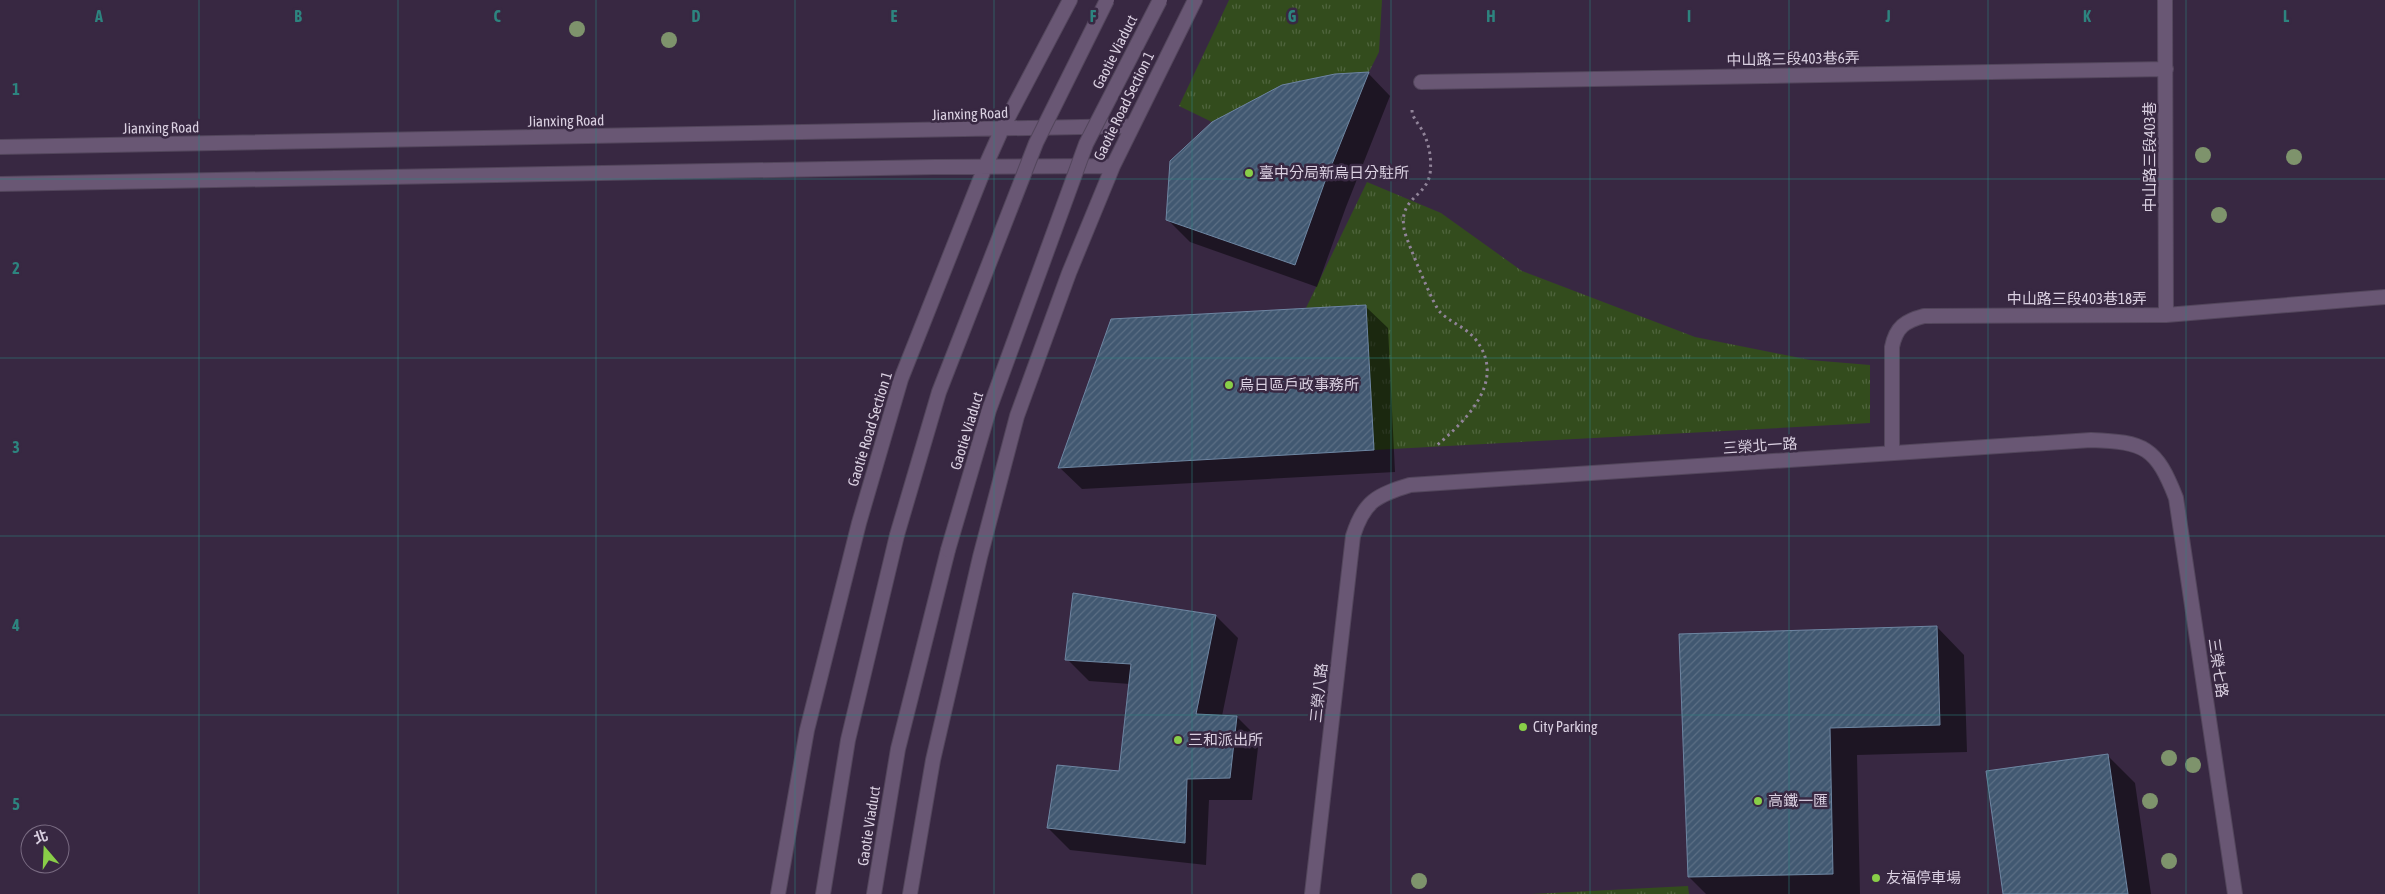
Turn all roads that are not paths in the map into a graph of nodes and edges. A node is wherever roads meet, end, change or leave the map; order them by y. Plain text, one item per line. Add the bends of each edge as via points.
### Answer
1 (1070, 0) edge
2 (1107, 0) edge
3 (1160, 0) edge
4 (1195, 0) edge
5 (2165, 0) edge
6 (2166, 69) junction
7 (1421, 82) road end
8 (1132, 126) junction
9 (1002, 129) junction
10 (0, 147) edge
11 (1113, 166) junction
12 (985, 167) junction
13 (0, 184) edge
14 (2385, 297) edge
15 (2166, 315) junction
16 (1892, 453) junction
17 (2152, 453) joint
18 (1371, 500) joint
19 (778, 894) edge
20 (823, 894) edge
21 (874, 894) edge
22 (910, 894) edge
23 (1312, 894) edge
24 (2235, 894) edge

1 - 9 street, Gaotie Road Section 1
2 - 20 street, Gaotie Viaduct, bridge via 1036,143 939,392 897,535 848,740
3 - 21 street, Gaotie Viaduct, bridge via 1086,144 989,410 948,550 898,749
4 - 8 street, Gaotie Road Section 1
5 - 6 street, 中山路三段403巷
6 - 7 street, 中山路三段403巷6弄
6 - 15 street, 中山路三段403巷
8 - 9 street, Jianxing Road
8 - 11 street, Gaotie Road Section 1
9 - 10 street, Jianxing Road
9 - 12 street, Gaotie Road Section 1
11 - 12 street
11 - 22 street, Gaotie Road Section 1 via 1069,273 1017,416 935,750
12 - 13 street
12 - 19 street, Gaotie Road Section 1 via 901,379 861,514 807,730
14 - 15 street, 中山路三段403巷18弄
15 - 16 street, 中山路三段403巷18弄 via 1924,316 1900,325 1892,347
16 - 17 street, 三榮北一路 via 2091,440 2124,441
16 - 18 street, 三榮北一路 via 1410,485
17 - 24 street, 三榮七路 via 2167,473 2176,498
18 - 23 street, 三榮八路 via 1359,517 1353,536

